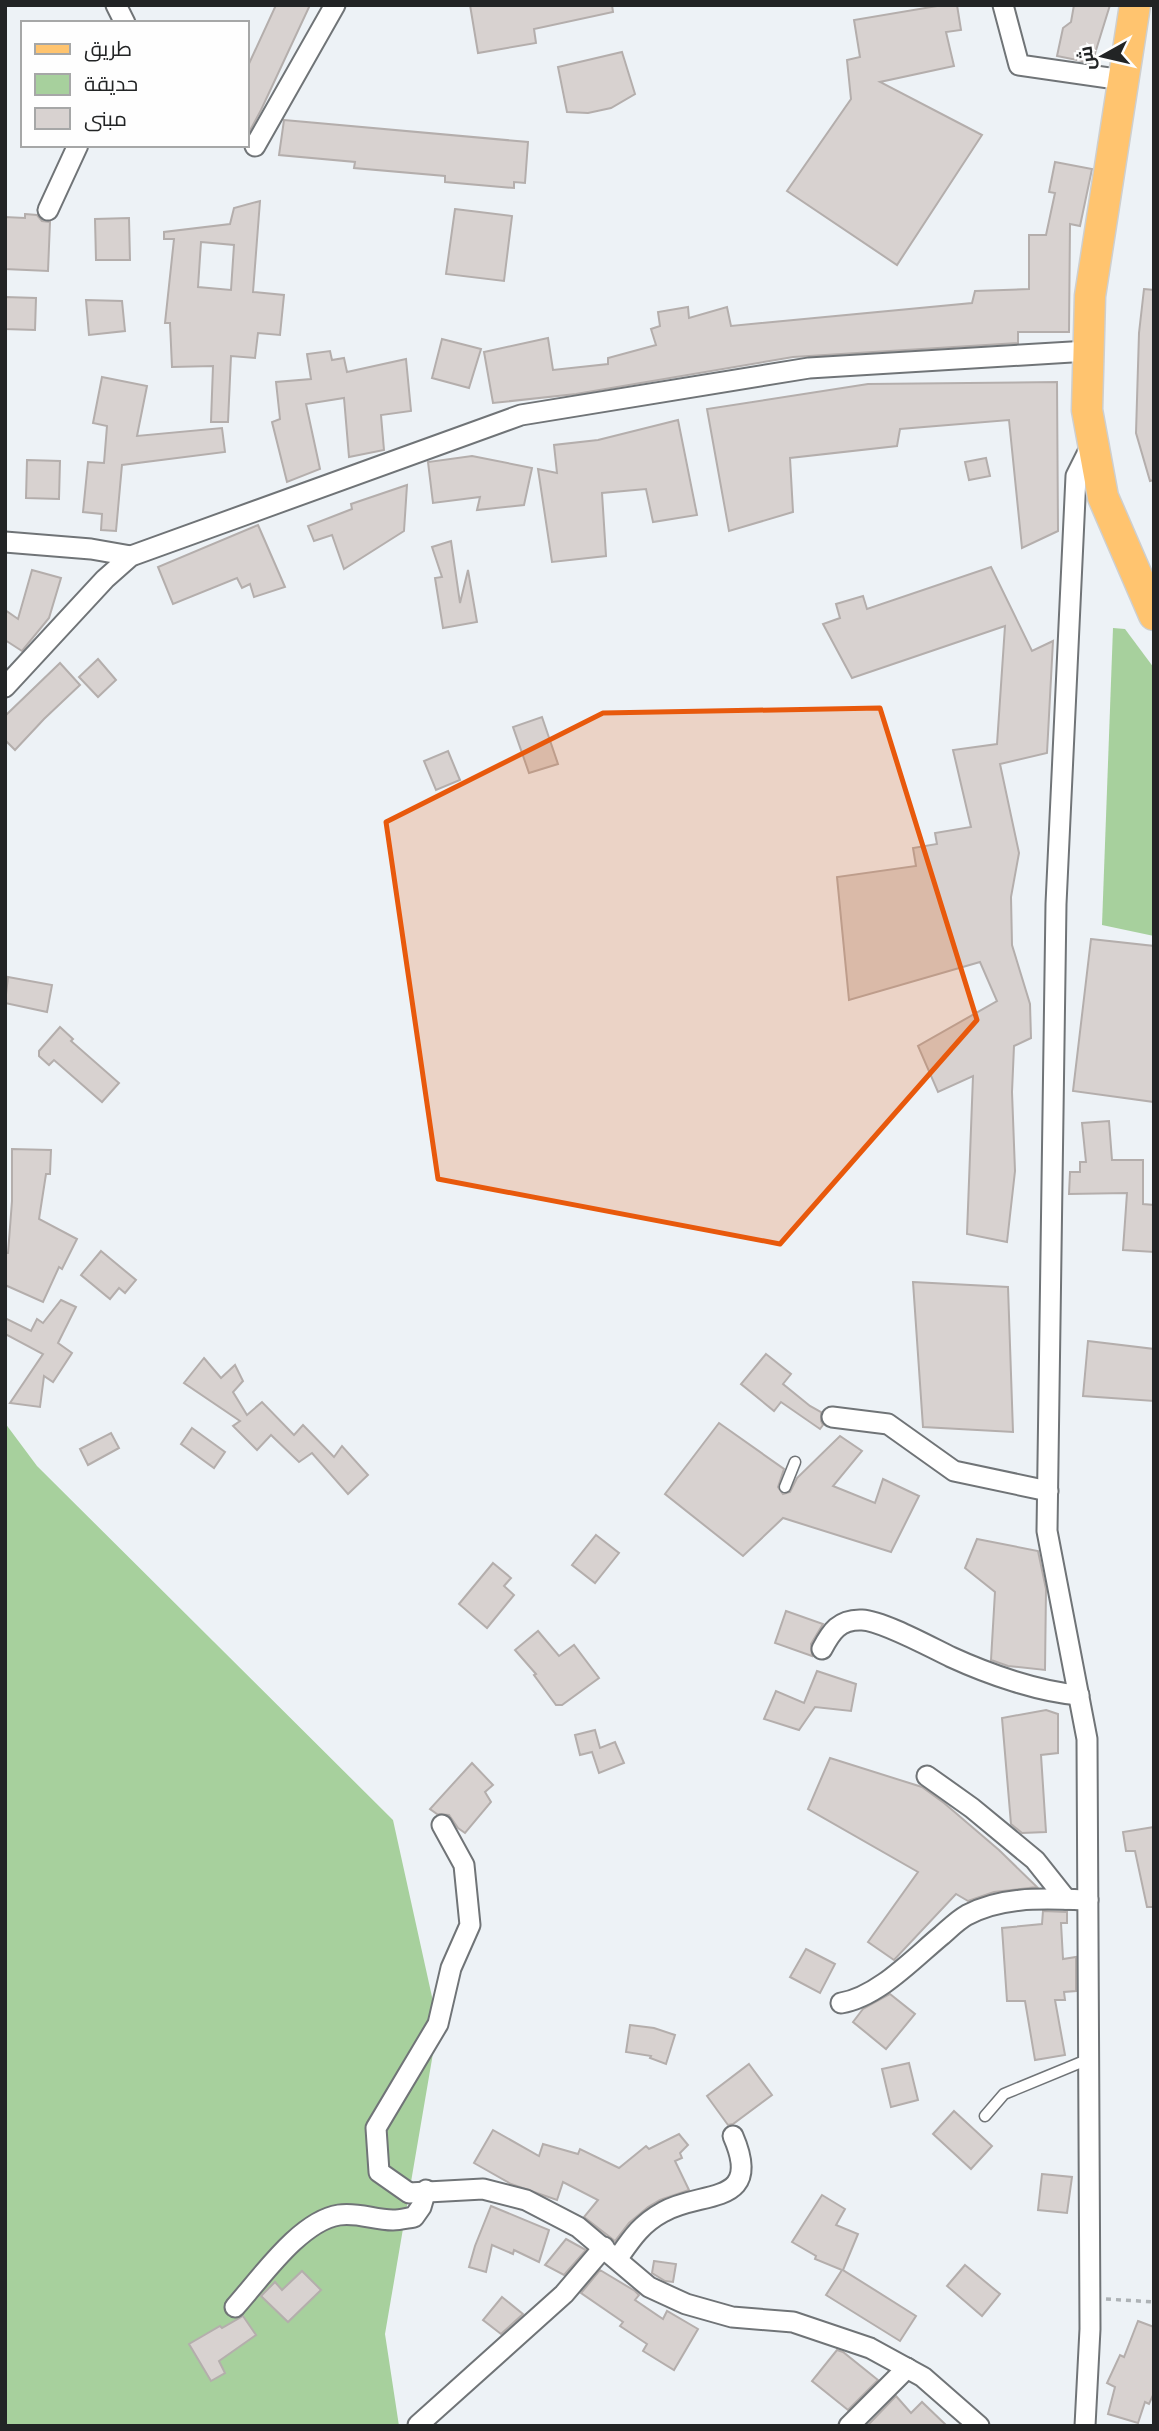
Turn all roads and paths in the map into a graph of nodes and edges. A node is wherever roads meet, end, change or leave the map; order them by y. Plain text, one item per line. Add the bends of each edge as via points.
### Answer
1 (116, 5) edge
2 (335, 5) edge
3 (1003, 5) edge
4 (1135, 5) edge
5 (124, 21) edge
6 (1123, 80) junction
7 (255, 146) dead end
8 (77, 147) edge
9 (48, 210) dead end
10 (1088, 351) junction
11 (1092, 444) junction
12 (5, 542) edge
13 (131, 556) junction
14 (1154, 615) edge
15 (5, 687) edge
16 (832, 1418) dead end
17 (795, 1462) dead end
18 (785, 1487) dead end
19 (1048, 1491) junction
20 (822, 1649) dead end
21 (1079, 1695) junction
22 (927, 1776) dead end
23 (442, 1825) dead end
24 (1066, 1899) junction
25 (1088, 1900) junction
26 (841, 2003) dead end
27 (1089, 2059) junction
28 (985, 2116) dead end
29 (733, 2136) dead end
30 (426, 2190) junction
31 (611, 2253) junction
32 (1090, 2297) junction
33 (1154, 2302) edge
34 (235, 2306) dead end
35 (907, 2368) junction
36 (418, 2425) edge
37 (849, 2426) edge
38 (979, 2426) edge
39 (1085, 2426) edge

1 - 5 street
2 - 7 street
3 - 6 street via 1019,65
4 - 6 main road
6 - 10 main road via 1090,296
8 - 9 street
10 - 11 main road via 1087,410
10 - 13 street via 809,368 521,415
11 - 14 main road via 1103,497
11 - 19 street via 1076,476 1056,890
12 - 13 street
13 - 15 street
16 - 19 street via 888,1424 954,1471
17 - 18 lane
19 - 21 street via 1047,1531
20 - 21 street via 832,1630 862,1620 1031,1686
21 - 25 street via 1087,1739
22 - 24 street via 1035,1860
23 - 30 street via 464,1865 470,1925 451,1968 438,2024 376,2128 379,2172 409,2193
24 - 25 street
24 - 26 street via 1027,1898 965,1916 873,1992
25 - 27 street
27 - 28 lane via 1004,2094
27 - 32 street
29 - 31 street via 742,2174 736,2185 711,2199 666,2210
30 - 31 street via 483,2189 526,2200 578,2227
30 - 34 street via 414,2217 395,2220 340,2215 302,2232
31 - 35 street via 649,2287 685,2304 732,2317 793,2322 870,2348
31 - 36 street
32 - 33 path
32 - 39 street
35 - 37 street
35 - 38 street

